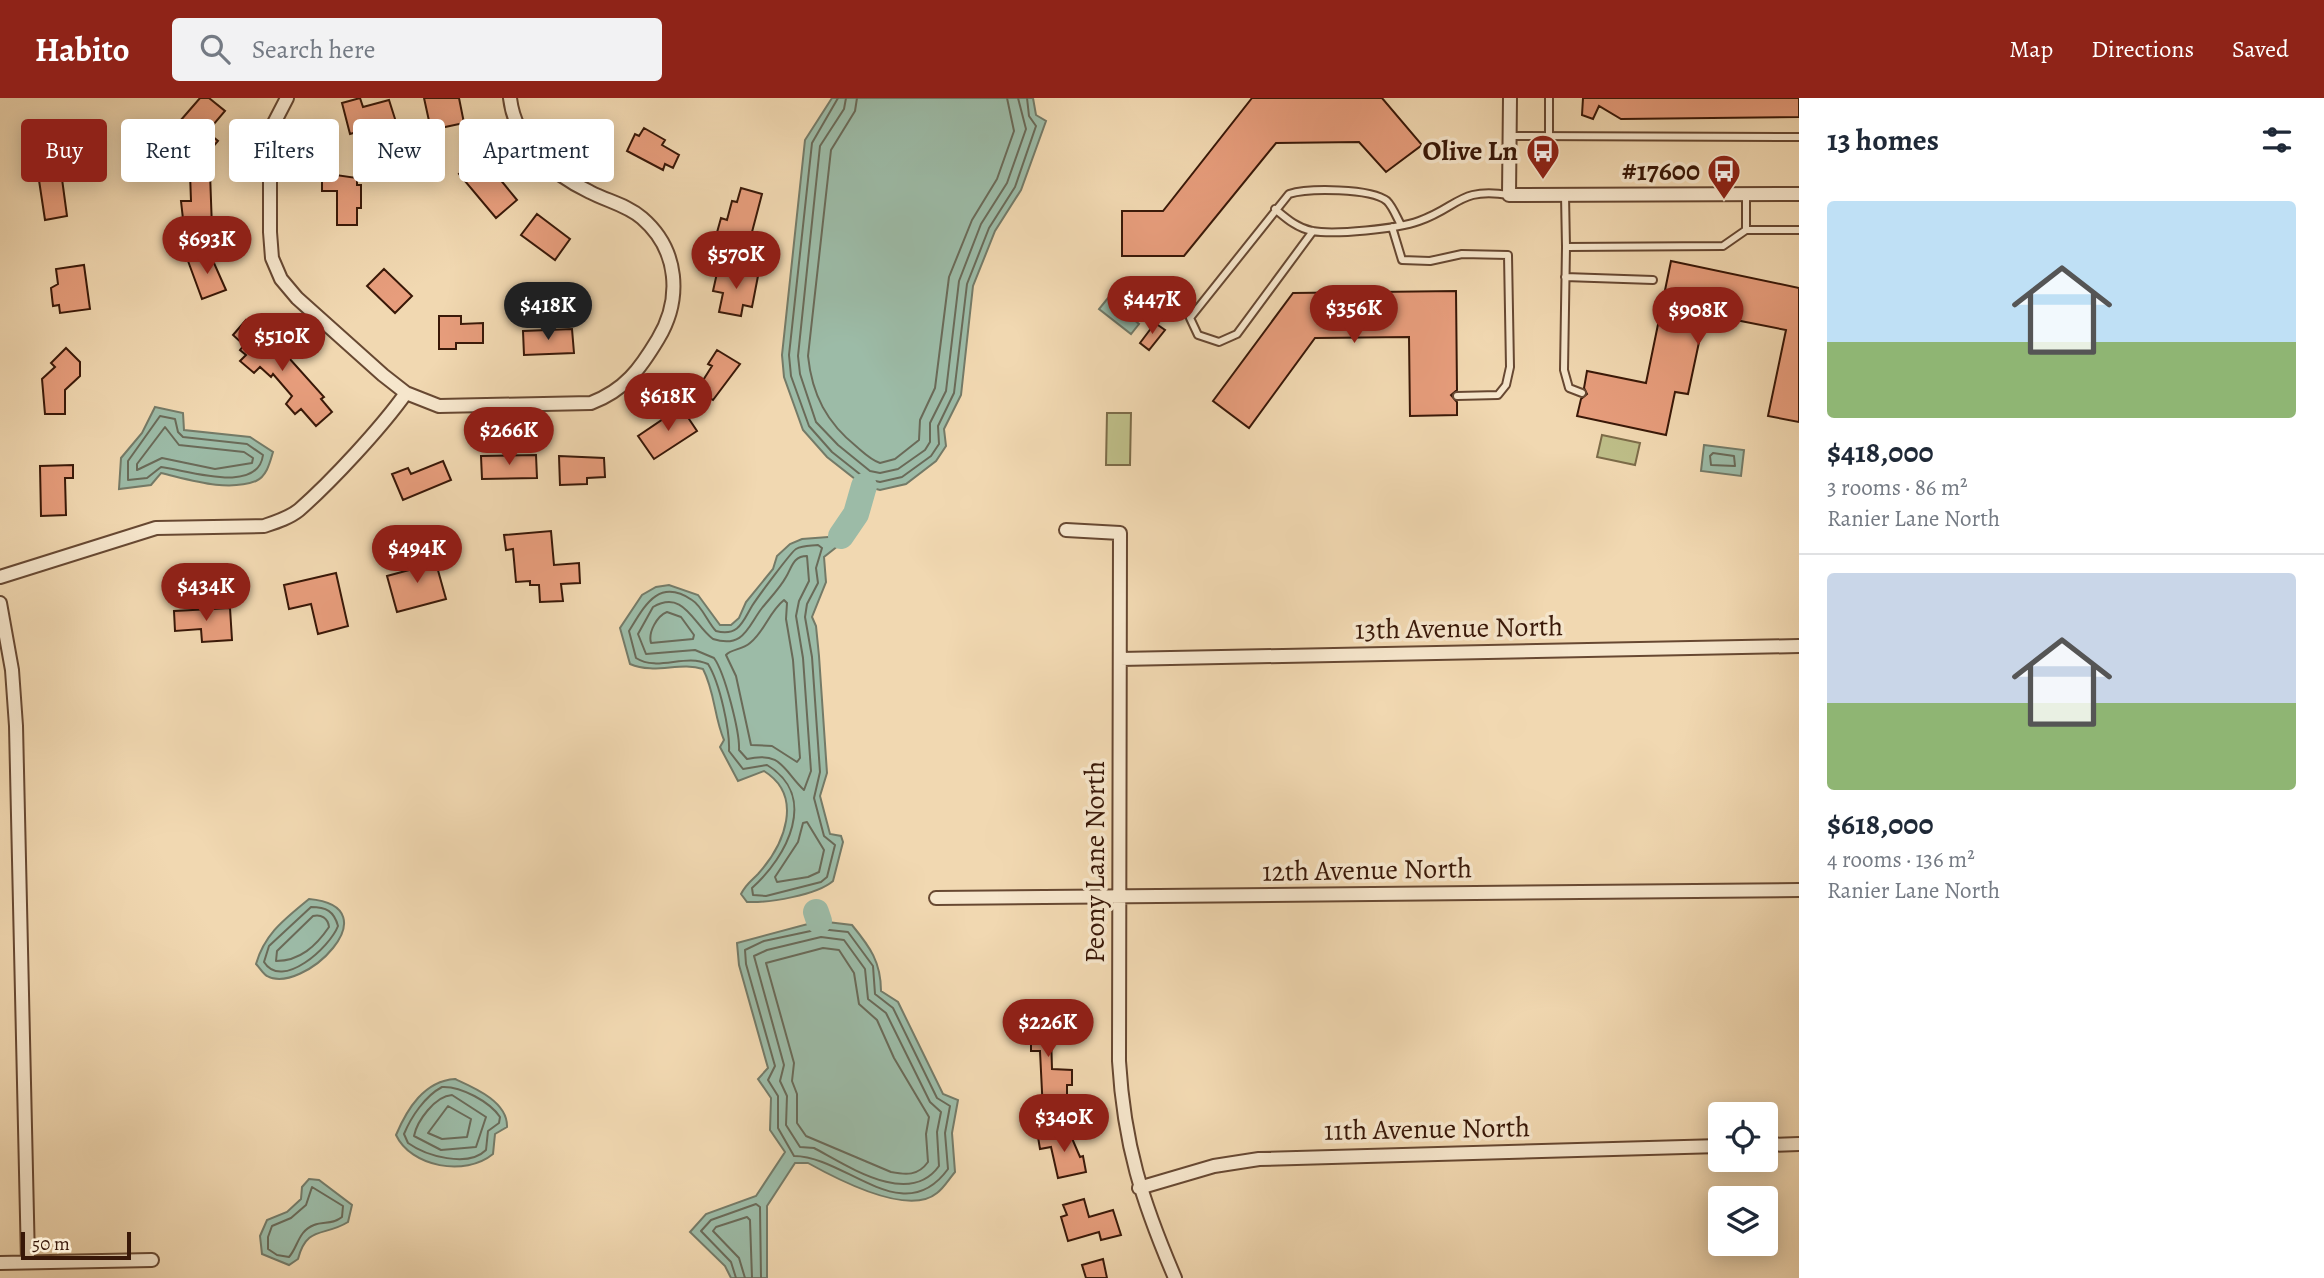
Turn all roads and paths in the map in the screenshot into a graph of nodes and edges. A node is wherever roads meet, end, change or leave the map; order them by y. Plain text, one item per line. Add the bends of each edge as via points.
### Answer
1 (287, 98) edge
2 (510, 98) edge
3 (1510, 98) edge
4 (1549, 98) edge
5 (1509, 136) junction
6 (1549, 136) junction
7 (1799, 137) edge
8 (1746, 194) junction
9 (1799, 194) edge
10 (1509, 195) junction
11 (1565, 195) junction
12 (1275, 209) junction
13 (1401, 225) junction
14 (1391, 228) junction
15 (1746, 230) junction
16 (1799, 230) edge
17 (1313, 231) junction
18 (1566, 247) junction
19 (1565, 277) junction
20 (1653, 280) dead end
21 (405, 393) junction
22 (1582, 393) dead end
23 (1457, 396) dead end
24 (1066, 530) dead end
25 (0, 577) edge
26 (0, 603) edge
27 (1799, 646) edge
28 (1120, 659) junction
29 (1799, 890) edge
30 (1120, 897) junction
31 (936, 898) dead end
32 (1799, 1144) edge
33 (1778, 1145) edge
34 (1708, 1146) edge
35 (1139, 1188) junction
36 (152, 1260) dead end
37 (28, 1261) junction
38 (0, 1263) edge
39 (1175, 1278) edge

1 - 21 street via 272,127 272,258 297,298
2 - 21 street via 520,130 548,166 642,218 658,235 675,278 667,324 629,382 591,403 439,406
3 - 5 street
4 - 6 lane
5 - 6 lane
5 - 10 street
6 - 7 lane
8 - 9 street
8 - 11 street
8 - 15 lane
10 - 11 street
10 - 13 lane via 1472,194 1433,216
11 - 18 lane
12 - 13 lane via 1289,194 1301,190 1374,194 1389,202
12 - 17 lane via 1293,224
12 - 17 lane via 1190,318 1198,335 1219,342 1237,334
13 - 14 lane
14 - 17 lane
14 - 23 lane via 1402,260 1430,261 1462,254 1508,256 1510,366 1506,385 1498,395
15 - 16 lane
15 - 18 lane via 1723,246
18 - 19 lane
19 - 20 lane
19 - 22 lane via 1564,370 1569,388
21 - 25 street via 310,498 281,520 264,526 156,528
24 - 28 street, Peony Lane North via 1120,533
26 - 37 street via 16,726
27 - 28 street, 13th Avenue North
28 - 30 street, Peony Lane North
29 - 30 street, 12th Avenue North
30 - 31 street, 12th Avenue North
30 - 35 street, Peony Lane North via 1122,1111
32 - 33 street
34 - 35 street, 11th Avenue North via 1259,1159 1214,1166
35 - 39 street, Peony Lane North
36 - 37 street
37 - 38 street

